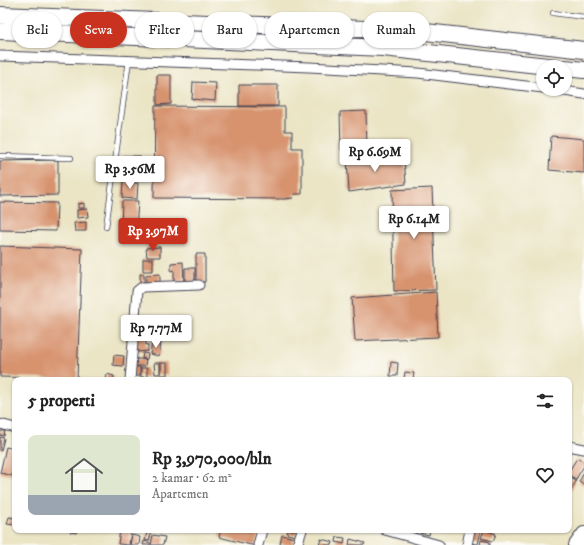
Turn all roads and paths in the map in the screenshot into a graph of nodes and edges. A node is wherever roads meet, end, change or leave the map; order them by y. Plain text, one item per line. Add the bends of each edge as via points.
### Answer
1 (553, 13) dead end
2 (0, 15) edge
3 (584, 17) edge
4 (0, 31) edge
5 (584, 50) edge
6 (0, 56) edge
7 (129, 60) junction
8 (536, 65) edge
9 (572, 69) edge
10 (584, 70) edge
11 (536, 87) edge
12 (572, 92) edge
13 (584, 94) edge
14 (0, 156) edge
15 (71, 158) dead end
16 (106, 227) dead end
17 (199, 284) dead end
18 (130, 377) edge
19 (0, 424) edge
20 (12, 427) edge
21 (572, 447) edge
22 (584, 449) edge
23 (261, 533) edge
24 (301, 533) edge
25 (395, 533) edge
26 (469, 533) edge
27 (584, 534) edge
28 (406, 536) junction
29 (258, 545) edge
30 (297, 545) edge
31 (403, 545) edge
32 (438, 545) edge
33 (467, 545) edge
34 (576, 545) edge

1 - 3 lane
2 - 5 highway via 417,31
4 - 8 highway via 383,48
6 - 7 street
7 - 11 street via 418,73
7 - 16 lane
9 - 10 highway
12 - 13 street
14 - 15 lane
17 - 18 street via 142,288 137,291
19 - 20 street
21 - 22 street
23 - 29 street
24 - 30 street
25 - 28 street
26 - 33 street
27 - 34 highway
28 - 31 street
28 - 32 street

